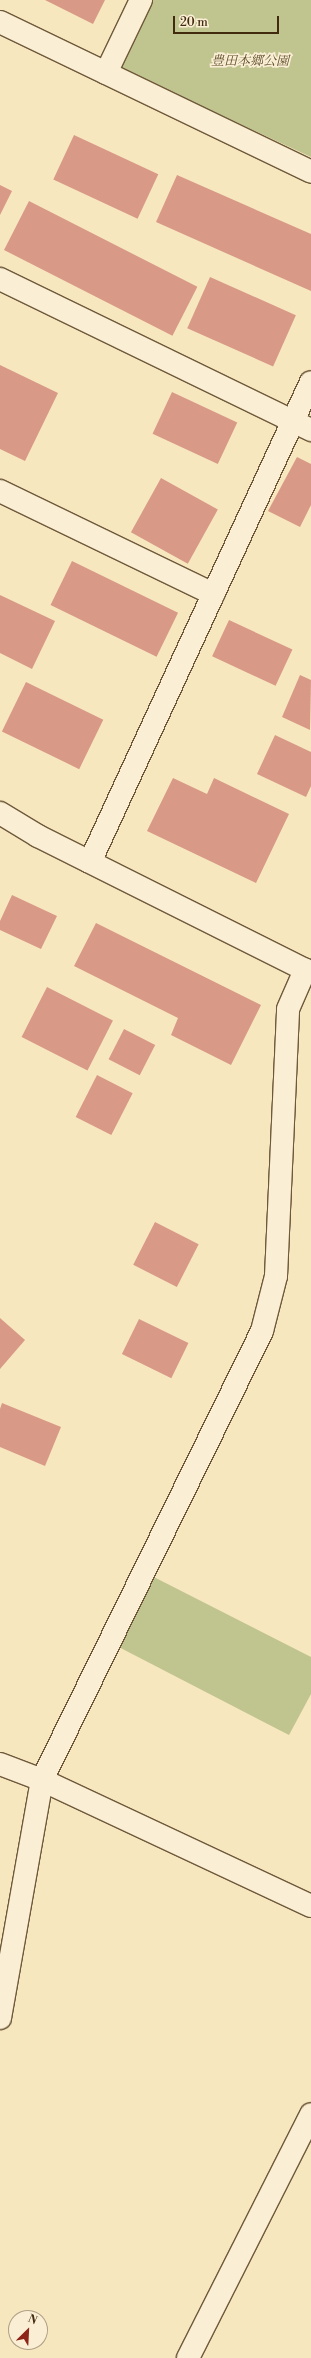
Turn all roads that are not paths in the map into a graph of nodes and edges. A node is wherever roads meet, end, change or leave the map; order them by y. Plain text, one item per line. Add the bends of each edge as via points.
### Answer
1 (141, 0) edge
2 (0, 22) edge
3 (106, 73) junction
4 (311, 172) edge
5 (0, 279) edge
6 (311, 382) edge
7 (302, 425) edge
8 (0, 491) edge
9 (213, 594) junction
10 (0, 813) edge
11 (90, 862) junction
12 (309, 967) edge
13 (0, 1764) edge
14 (42, 1780) junction
15 (311, 1906) edge
16 (0, 2018) edge
17 (311, 2114) edge
18 (188, 2358) edge

1 - 3 street
2 - 3 street
3 - 4 street
5 - 7 street
6 - 7 street
7 - 9 street
8 - 9 street
9 - 11 street
10 - 11 street
11 - 12 street
12 - 14 street via 288,1009 276,1276 262,1331
13 - 14 street
14 - 15 street
14 - 16 street
17 - 18 street

